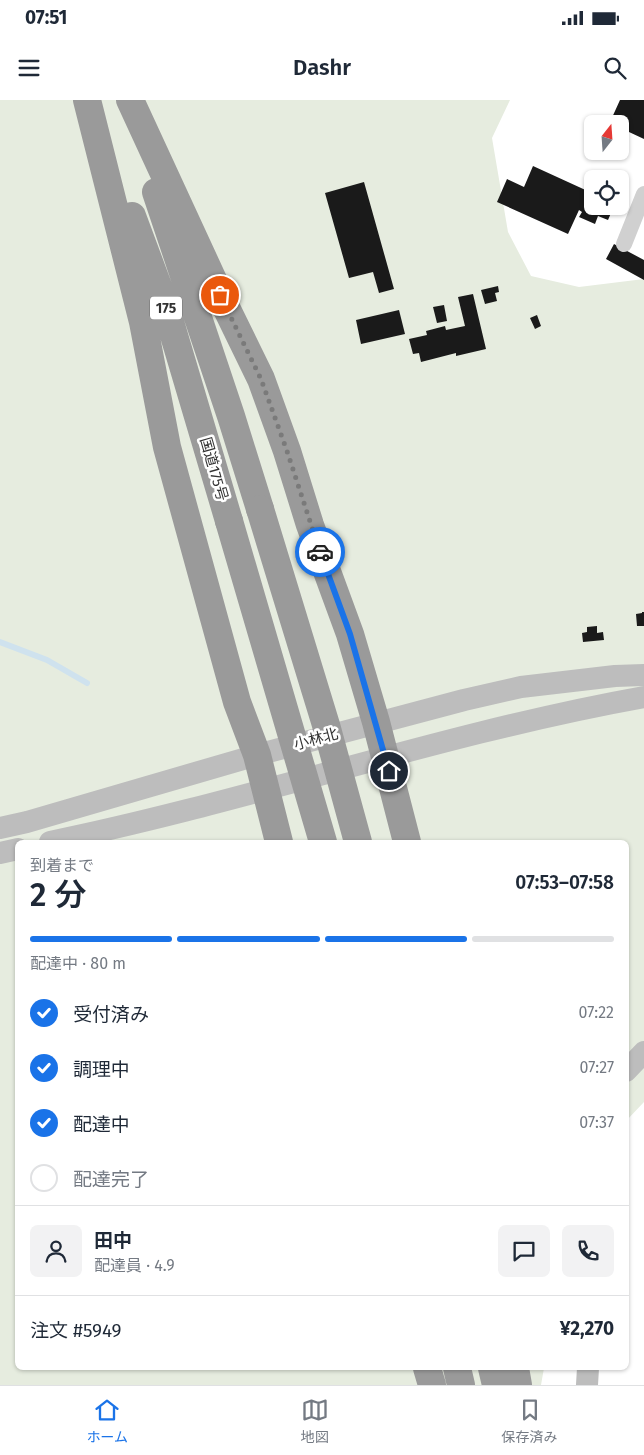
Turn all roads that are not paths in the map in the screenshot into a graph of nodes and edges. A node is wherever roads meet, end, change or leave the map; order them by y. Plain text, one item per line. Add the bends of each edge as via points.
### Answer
1 (88, 100) edge
2 (126, 100) edge
3 (130, 100) edge
4 (644, 194) edge
5 (624, 244) dead end
6 (644, 675) edge
7 (644, 697) edge
8 (376, 722) junction
9 (257, 755) junction
10 (385, 756) junction
11 (266, 790) junction
12 (0, 828) edge
13 (60, 840) edge
14 (278, 840) edge
15 (321, 840) edge
16 (357, 840) edge
17 (406, 840) edge
18 (15, 850) edge
19 (0, 853) edge
20 (644, 1052) edge
21 (629, 1068) edge
22 (428, 1370) edge
23 (457, 1370) edge
24 (492, 1370) edge
25 (515, 1370) edge
26 (588, 1370) edge
27 (432, 1385) edge
28 (461, 1385) edge
29 (496, 1385) edge
30 (518, 1385) edge
31 (587, 1385) edge

1 - 9 highway via 143,322 167,447 237,702
1 - 15 highway, 国道175号 / 175, bridge via 165,305
2 - 16 highway, 国道175号 / 175, bridge via 260,509
3 - 8 highway via 261,379 350,634
4 - 5 street
6 - 8 street, 小林北 via 521,687
7 - 10 street
8 - 9 street, 小林北
8 - 10 highway
9 - 11 highway
9 - 12 street, 小林北
10 - 11 street
10 - 17 highway
11 - 13 street
11 - 14 highway
18 - 19 street
20 - 21 street
22 - 27 highway
23 - 28 highway
24 - 29 highway
25 - 30 highway
26 - 31 street

